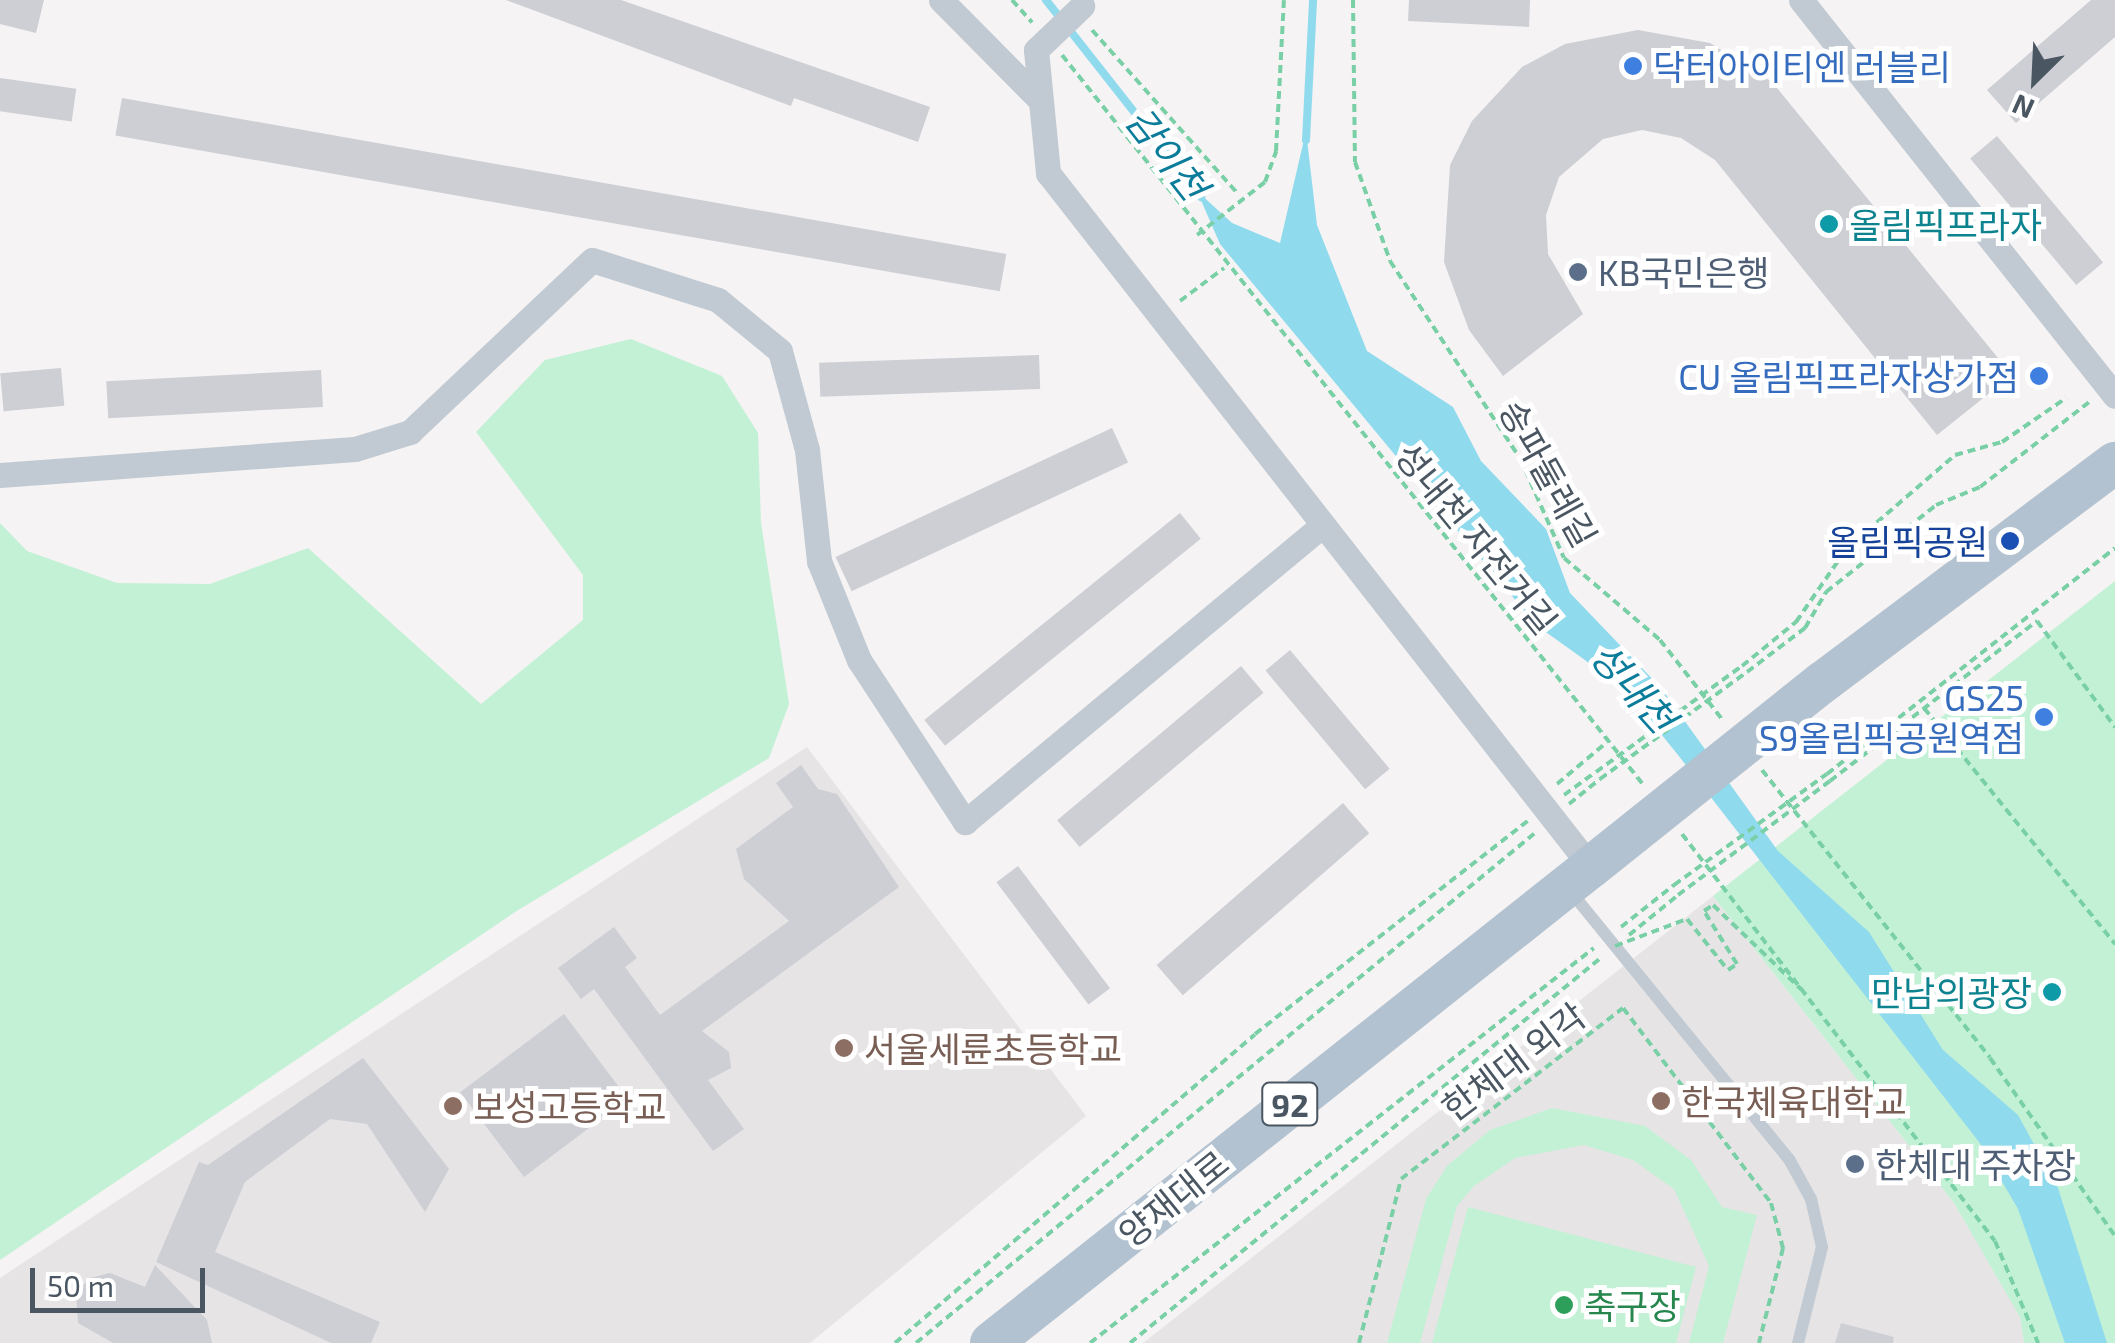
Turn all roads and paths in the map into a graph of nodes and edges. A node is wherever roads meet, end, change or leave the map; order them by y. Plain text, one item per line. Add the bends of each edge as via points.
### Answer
1 (941, 0) edge
2 (1012, 0) edge
3 (1284, 0) edge
4 (1353, 0) edge
5 (1801, 0) edge
6 (1084, 8) edge
7 (1041, 40) junction
8 (1039, 100) junction
9 (1238, 194) junction
10 (1197, 234) junction
11 (1224, 268) junction
12 (1159, 316) junction
13 (2112, 392) edge
14 (2066, 398) dead end
15 (2115, 463) edge
16 (0, 475) edge
17 (1322, 526) junction
18 (2115, 548) edge
19 (1924, 708) junction
20 (2115, 727) edge
21 (1730, 730) dead end
22 (1609, 741) junction
23 (1754, 760) dead end
24 (1600, 779) dead end
25 (1656, 800) dead end
26 (1541, 805) junction
27 (1679, 830) dead end
28 (1485, 874) dead end
29 (1579, 877) junction
30 (1612, 942) junction
31 (2115, 944) edge
32 (1801, 990) junction
33 (2115, 1236) edge
34 (895, 1343) edge
35 (916, 1343) edge
36 (990, 1343) edge
37 (1090, 1343) edge
38 (1130, 1343) edge
39 (1359, 1343) edge
40 (1759, 1343) edge
41 (1798, 1343) edge
42 (2038, 1343) edge

1 - 8 street
2 - 7 path, 성내천 자전거길
3 - 9 path via 1276,150 1265,182
4 - 21 path, 송파둘레길 via 1355,162 1390,262 1520,458 1564,558 1660,640
5 - 13 street
6 - 7 street, bridge
6 - 9 path
7 - 8 street
7 - 10 path, 성내천 자전거길
8 - 12 street via 1048,173
9 - 10 path
10 - 11 path, 성내천 자전거길
11 - 12 path
11 - 22 path, 성내천 자전거길
12 - 17 street
13 - 24 path, bridge via 1980,487 1920,518 1747,672
14 - 26 path, bridge via 2002,442 1955,455 1847,548 1796,622 1596,772
15 - 29 main road, 92, bridge via 1823,682
16 - 17 street via 356,449 410,432 592,260 718,300 780,351 807,450 818,562 859,660 965,822
17 - 26 street
18 - 30 path, bridge via 1674,884
19 - 20 path via 2037,621
19 - 30 path, bridge
19 - 31 path
22 - 25 path, 성내천 자전거길
22 - 26 path
23 - 33 path
26 - 29 street
26 - 34 path via 1256,1034
27 - 32 path
28 - 35 path
29 - 30 lane
29 - 36 main road, 양재대로 / 92
30 - 32 path, bridge via 1688,920 1728,970 1737,964 1704,911 1713,905
30 - 37 path
30 - 38 path
30 - 41 lane via 1789,1159 1811,1198 1822,1247
32 - 42 path via 1996,1241
39 - 40 path, 한체대 외각 via 1401,1178 1623,1008 1771,1203 1784,1248

